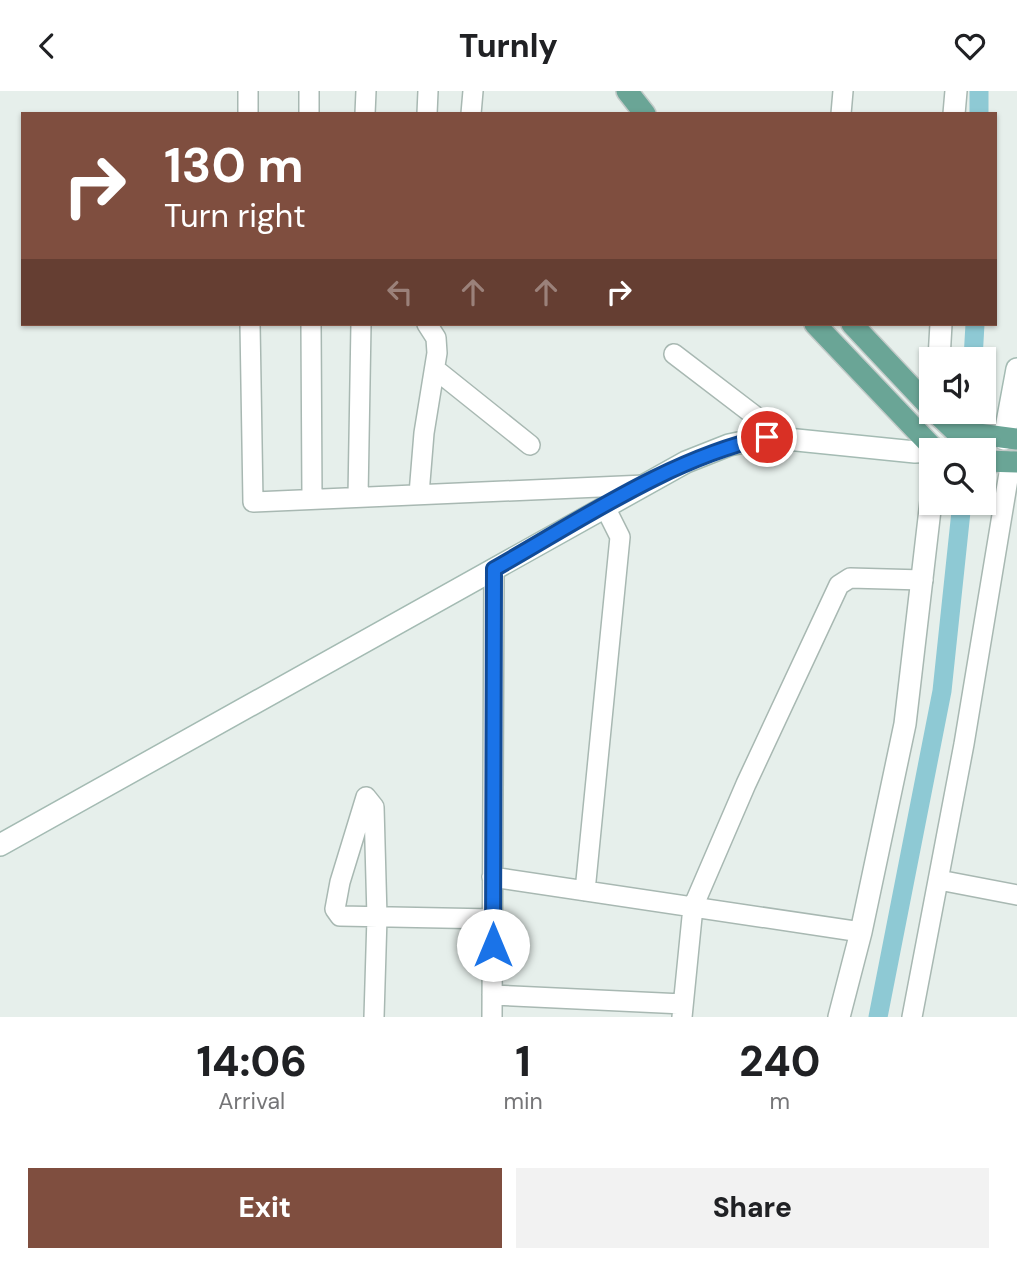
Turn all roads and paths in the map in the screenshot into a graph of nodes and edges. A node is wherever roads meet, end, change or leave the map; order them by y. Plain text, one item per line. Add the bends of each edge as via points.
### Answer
1 (247, 91) edge
2 (309, 91) edge
3 (366, 91) edge
4 (428, 91) edge
5 (472, 91) edge
6 (627, 91) edge
7 (843, 91) edge
8 (956, 91) edge
9 (248, 112) edge
10 (309, 112) edge
11 (365, 112) edge
12 (427, 112) edge
13 (471, 112) edge
14 (643, 112) edge
15 (841, 112) edge
16 (954, 112) edge
17 (250, 326) edge
18 (311, 326) edge
19 (361, 326) edge
20 (428, 326) edge
21 (817, 326) edge
22 (854, 326) edge
23 (941, 326) edge
24 (940, 347) edge
25 (674, 354) dead end
26 (435, 369) junction
27 (1017, 370) edge
28 (919, 395) edge
29 (948, 424) edge
30 (784, 438) junction
31 (923, 438) edge
32 (1006, 439) edge
33 (530, 445) dead end
34 (919, 452) edge
35 (1002, 462) edge
36 (645, 485) junction
37 (419, 494) junction
38 (358, 497) junction
39 (312, 499) junction
40 (605, 507) junction
41 (930, 515) edge
42 (494, 569) junction
43 (923, 580) junction
44 (0, 845) edge
45 (492, 877) junction
46 (939, 880) junction
47 (585, 891) junction
48 (1017, 895) edge
49 (693, 907) junction
50 (377, 917) junction
51 (493, 919) junction
52 (861, 932) junction
53 (492, 995) junction
54 (683, 1011) edge
55 (374, 1017) edge
56 (492, 1017) edge
57 (839, 1017) edge
58 (912, 1017) edge

1 - 9 street
2 - 10 street
3 - 11 street
4 - 12 street
5 - 13 street
6 - 14 main road
7 - 15 street
8 - 16 main road
17 - 39 street via 253,502
18 - 39 street
19 - 38 street
20 - 26 street via 436,338
21 - 31 main road
22 - 28 main road
23 - 24 main road
25 - 30 street
26 - 33 street
26 - 37 street
27 - 32 main road
29 - 32 main road via 955,431
30 - 34 main road
30 - 36 main road via 729,445
35 - 46 street
36 - 37 street
36 - 40 main road
37 - 38 street
38 - 39 street
40 - 42 main road
40 - 47 street via 620,537
41 - 43 main road
42 - 44 main road
42 - 45 street
43 - 49 street via 850,578 839,585
43 - 52 main road via 905,724
45 - 47 street
45 - 51 street
46 - 48 street
46 - 58 street
47 - 49 street
49 - 52 street
49 - 54 street
50 - 50 street via 340,916 335,909 366,797 374,807
50 - 51 street
50 - 55 street
51 - 53 street
52 - 57 main road
53 - 54 street
53 - 56 street

